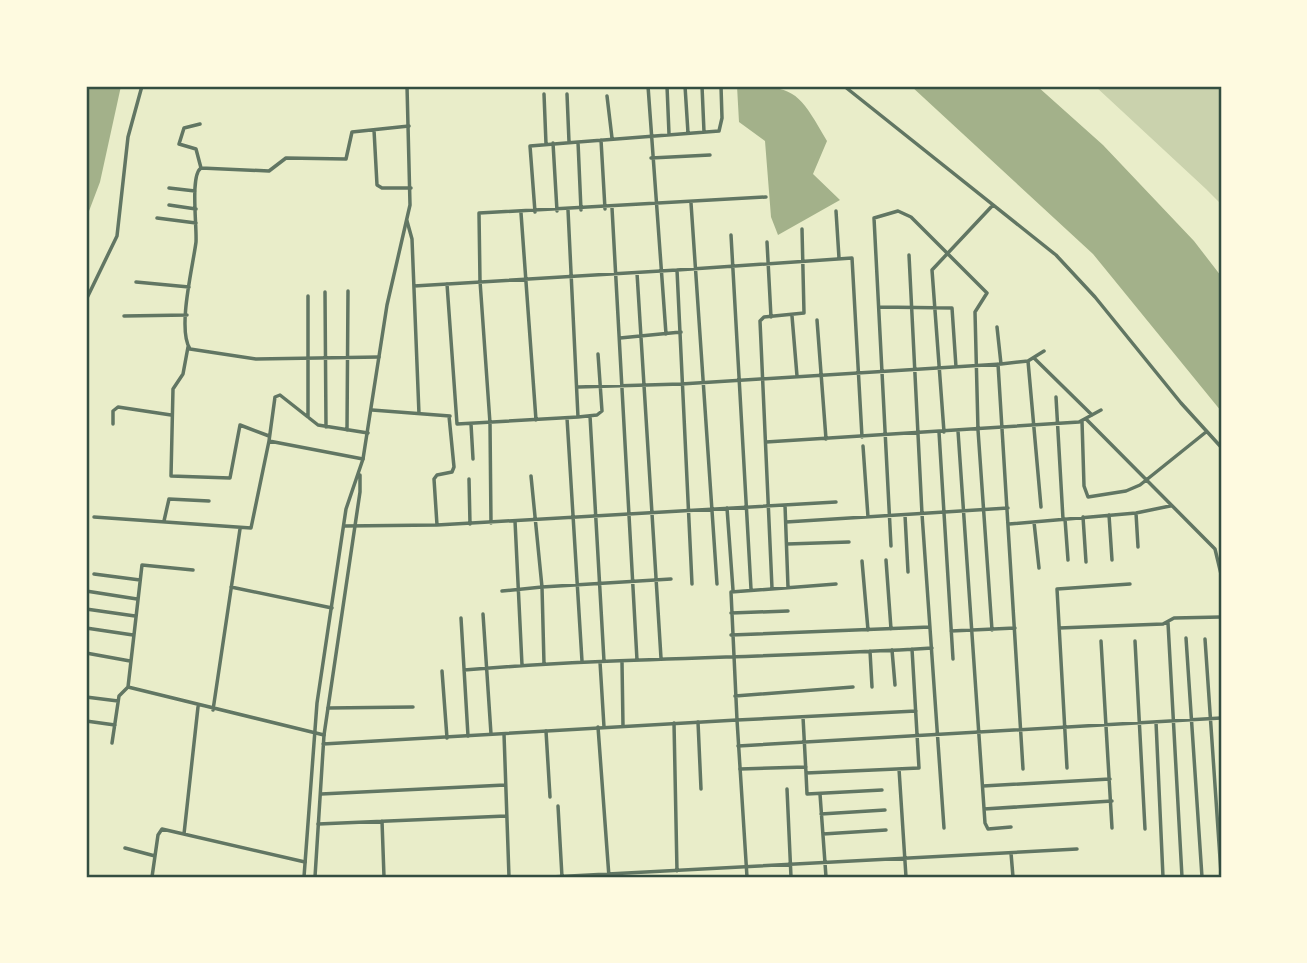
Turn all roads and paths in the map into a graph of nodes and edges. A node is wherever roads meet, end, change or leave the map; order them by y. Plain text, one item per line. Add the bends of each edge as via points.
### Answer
1 (142, 86) edge
2 (407, 86) edge
3 (648, 86) edge
4 (667, 86) edge
5 (685, 86) edge
6 (702, 86) edge
7 (721, 86) edge
8 (844, 86) edge
9 (544, 94) dead end
10 (567, 94) dead end
11 (607, 96) dead end
12 (200, 124) dead end
13 (409, 126) junction
14 (374, 130) junction
15 (705, 132) junction
16 (688, 133) junction
17 (669, 134) junction
18 (649, 136) junction
19 (611, 138) junction
20 (601, 139) junction
21 (569, 142) junction
22 (578, 142) junction
23 (546, 144) junction
24 (553, 144) junction
25 (710, 155) dead end
26 (651, 158) junction
27 (201, 168) junction
28 (169, 188) dead end
29 (411, 188) junction
30 (195, 191) junction
31 (766, 197) dead end
32 (691, 203) junction
33 (169, 205) dead end
34 (655, 205) junction
35 (993, 205) junction
36 (612, 208) junction
37 (196, 209) junction
38 (605, 209) junction
39 (581, 210) junction
40 (558, 211) junction
41 (568, 211) junction
42 (836, 211) dead end
43 (534, 212) junction
44 (521, 213) junction
45 (157, 218) dead end
46 (407, 219) junction
47 (196, 223) junction
48 (802, 229) dead end
49 (730, 235) dead end
50 (767, 242) dead end
51 (946, 253) junction
52 (909, 255) dead end
53 (839, 258) junction
54 (803, 262) junction
55 (769, 265) junction
56 (732, 266) junction
57 (697, 268) junction
58 (677, 270) junction
59 (660, 271) junction
60 (637, 272) junction
61 (616, 274) junction
62 (570, 276) junction
63 (527, 279) junction
64 (480, 281) junction
65 (136, 282) dead end
66 (447, 284) junction
67 (414, 286) junction
68 (189, 287) junction
69 (348, 291) dead end
70 (324, 292) dead end
71 (308, 296) dead end
72 (86, 300) edge
73 (878, 307) junction
74 (912, 307) junction
75 (936, 307) junction
76 (187, 315) junction
77 (124, 316) dead end
78 (792, 316) junction
79 (771, 317) junction
80 (817, 320) dead end
81 (997, 327) dead end
82 (681, 332) junction
83 (666, 334) junction
84 (642, 336) junction
85 (620, 338) junction
86 (188, 347) junction
87 (1044, 351) dead end
88 (598, 354) dead end
89 (347, 356) junction
90 (379, 357) junction
91 (308, 358) junction
92 (326, 358) junction
93 (1034, 358) junction
94 (1028, 361) junction
95 (999, 364) junction
96 (977, 365) junction
97 (956, 367) junction
98 (940, 368) junction
99 (916, 369) junction
100 (882, 371) junction
101 (858, 373) junction
102 (821, 375) junction
103 (797, 376) junction
104 (763, 379) junction
105 (739, 380) junction
106 (704, 382) junction
107 (645, 384) junction
108 (681, 384) junction
109 (620, 385) junction
110 (601, 386) junction
111 (578, 387) junction
112 (1056, 397) dead end
113 (372, 410) junction
114 (1101, 410) dead end
115 (419, 414) junction
116 (172, 415) junction
117 (1092, 415) junction
118 (449, 416) junction
119 (455, 416) junction
120 (590, 416) junction
121 (308, 417) junction
122 (579, 417) junction
123 (567, 418) junction
124 (536, 420) junction
125 (1084, 420) junction
126 (490, 423) junction
127 (113, 424) dead end
128 (471, 424) junction
129 (1058, 424) junction
130 (1036, 426) junction
131 (326, 427) junction
132 (1003, 428) junction
133 (347, 430) junction
134 (978, 430) junction
135 (958, 431) junction
136 (942, 432) junction
137 (1206, 432) junction
138 (368, 433) junction
139 (920, 434) junction
140 (887, 436) junction
141 (862, 437) junction
142 (269, 438) junction
143 (826, 439) junction
144 (766, 442) junction
145 (863, 446) dead end
146 (1221, 447) edge
147 (363, 459) junction
148 (473, 459) dead end
149 (359, 473) junction
150 (531, 476) dead end
151 (469, 479) dead end
152 (1145, 481) junction
153 (209, 501) dead end
154 (836, 502) dead end
155 (785, 505) junction
156 (768, 506) junction
157 (1171, 506) junction
158 (746, 507) junction
159 (727, 508) junction
160 (1008, 508) junction
161 (1041, 508) dead end
162 (711, 509) junction
163 (984, 510) junction
164 (687, 511) junction
165 (966, 511) junction
166 (652, 512) junction
167 (628, 513) junction
168 (944, 513) junction
169 (1136, 513) junction
170 (922, 514) junction
171 (905, 515) junction
172 (1109, 515) junction
173 (596, 516) junction
174 (890, 516) junction
175 (93, 517) dead end
176 (573, 517) junction
177 (868, 517) junction
178 (1083, 517) junction
179 (1064, 519) junction
180 (164, 520) junction
181 (534, 520) junction
182 (514, 521) junction
183 (786, 522) junction
184 (1034, 522) junction
185 (491, 523) junction
186 (470, 524) junction
187 (1009, 524) junction
188 (437, 525) junction
189 (344, 526) junction
190 (240, 528) junction
191 (354, 528) junction
192 (849, 542) dead end
193 (787, 544) junction
194 (891, 546) dead end
195 (1138, 547) dead end
196 (886, 560) dead end
197 (1068, 560) dead end
198 (1112, 560) dead end
199 (862, 561) dead end
200 (1086, 562) dead end
201 (1039, 568) dead end
202 (193, 570) dead end
203 (908, 572) dead end
204 (94, 573) dead end
205 (1221, 574) edge
206 (655, 579) junction
207 (671, 579) dead end
208 (140, 580) junction
209 (632, 580) junction
210 (692, 583) dead end
211 (578, 584) junction
212 (600, 584) junction
213 (717, 584) dead end
214 (835, 584) dead end
215 (1130, 584) dead end
216 (231, 587) junction
217 (542, 587) junction
218 (788, 587) junction
219 (772, 588) junction
220 (519, 589) junction
221 (751, 589) junction
222 (733, 590) junction
223 (86, 591) edge
224 (502, 591) dead end
225 (137, 599) junction
226 (332, 608) junction
227 (86, 609) edge
228 (788, 611) dead end
229 (731, 613) junction
230 (483, 614) dead end
231 (135, 617) junction
232 (1221, 617) edge
233 (461, 618) dead end
234 (1168, 623) junction
235 (930, 627) junction
236 (86, 628) edge
237 (1015, 628) junction
238 (1059, 628) junction
239 (891, 629) junction
240 (868, 630) junction
241 (973, 630) junction
242 (992, 630) junction
243 (951, 631) junction
244 (133, 635) junction
245 (731, 635) junction
246 (1186, 638) dead end
247 (1205, 639) dead end
248 (1101, 641) dead end
249 (1135, 641) dead end
250 (932, 648) junction
251 (912, 649) junction
252 (892, 650) junction
253 (870, 651) junction
254 (86, 653) edge
255 (732, 658) junction
256 (661, 659) junction
257 (953, 659) dead end
258 (637, 660) junction
259 (622, 661) junction
260 (130, 662) junction
261 (582, 662) junction
262 (602, 662) junction
263 (544, 664) junction
264 (522, 665) junction
265 (487, 668) junction
266 (464, 670) junction
267 (442, 671) dead end
268 (895, 685) dead end
269 (128, 687) junction
270 (853, 687) dead end
271 (872, 687) dead end
272 (735, 696) junction
273 (86, 697) edge
274 (118, 701) junction
275 (198, 706) junction
276 (413, 707) dead end
277 (328, 708) junction
278 (214, 710) junction
279 (915, 711) junction
280 (803, 717) junction
281 (1221, 718) edge
282 (1211, 719) junction
283 (737, 720) junction
284 (1191, 720) junction
285 (86, 721) edge
286 (698, 721) junction
287 (1174, 721) junction
288 (1156, 722) junction
289 (674, 723) junction
290 (1141, 723) junction
291 (1107, 724) junction
292 (116, 725) junction
293 (623, 726) junction
294 (598, 727) junction
295 (604, 727) junction
296 (1065, 727) junction
297 (1021, 729) junction
298 (546, 731) junction
299 (979, 732) junction
300 (315, 734) junction
301 (491, 734) junction
302 (503, 734) junction
303 (937, 734) junction
304 (324, 735) junction
305 (917, 735) junction
306 (468, 736) junction
307 (447, 738) junction
308 (804, 742) junction
309 (112, 743) dead end
310 (323, 744) junction
311 (738, 746) junction
312 (806, 767) junction
313 (1067, 768) dead end
314 (740, 769) junction
315 (899, 769) junction
316 (1023, 769) dead end
317 (806, 773) junction
318 (1110, 779) junction
319 (505, 785) junction
320 (983, 786) junction
321 (701, 789) dead end
322 (787, 789) dead end
323 (882, 790) dead end
324 (820, 793) junction
325 (321, 794) junction
326 (550, 797) dead end
327 (1112, 801) junction
328 (558, 806) dead end
329 (984, 809) junction
330 (884, 810) dead end
331 (821, 814) junction
332 (506, 816) junction
333 (382, 821) junction
334 (318, 824) junction
335 (1012, 827) dead end
336 (944, 828) dead end
337 (1112, 828) dead end
338 (1145, 829) dead end
339 (886, 830) dead end
340 (184, 834) junction
341 (823, 834) junction
342 (125, 848) dead end
343 (1077, 849) dead end
344 (1011, 853) junction
345 (155, 856) junction
346 (904, 860) junction
347 (305, 862) junction
348 (826, 864) junction
349 (791, 866) junction
350 (746, 869) junction
351 (677, 871) junction
352 (1221, 873) edge
353 (609, 875) edge
354 (152, 877) edge
355 (304, 877) edge
356 (315, 877) edge
357 (384, 877) edge
358 (509, 877) edge
359 (551, 877) edge
360 (562, 877) edge
361 (747, 877) edge
362 (791, 877) edge
363 (826, 877) edge
364 (906, 877) edge
365 (1013, 877) edge
366 (1163, 877) edge
367 (1182, 877) edge
368 (1202, 877) edge

1 - 72 street via 128,137 117,236
2 - 13 street
3 - 18 street
4 - 17 street
5 - 16 street
6 - 15 street
7 - 15 street via 721,129
8 - 35 street
9 - 23 street
10 - 21 street
11 - 19 street
12 - 27 street via 184,128 179,144 196,149
13 - 14 street
13 - 29 street
14 - 27 street via 352,132 346,159 286,158 270,171
14 - 29 street via 377,184
15 - 16 street
16 - 17 street
17 - 18 street
18 - 19 street
18 - 26 street
19 - 20 street
20 - 22 street
20 - 38 street
21 - 22 street
21 - 24 street
22 - 39 street
23 - 24 street
23 - 43 street via 530,148
24 - 40 street
25 - 26 street
26 - 34 street
27 - 30 street via 196,171
28 - 30 street
29 - 46 street
30 - 37 street
31 - 32 street
32 - 34 street
32 - 57 street
33 - 37 street
34 - 36 street
34 - 59 street
35 - 51 street
35 - 137 street via 1078,278
36 - 38 street
36 - 61 street
37 - 47 street
38 - 39 street
39 - 41 street
40 - 41 street
40 - 43 street
41 - 62 street
42 - 53 street
43 - 44 street
44 - 63 street
44 - 64 street via 478,215
45 - 47 street
46 - 67 street
46 - 90 street
47 - 68 street
48 - 54 street
49 - 56 street
50 - 55 street
51 - 73 street via 905,213 894,211 874,218
51 - 75 street via 932,270
51 - 96 street via 987,293 975,312
52 - 74 street
53 - 54 street
53 - 101 street via 853,261
54 - 55 street
54 - 78 street via 805,310
55 - 56 street
55 - 79 street
56 - 57 street
56 - 105 street
57 - 58 street
57 - 106 street
58 - 59 street
58 - 82 street
59 - 60 street
59 - 83 street
60 - 61 street
60 - 84 street
61 - 62 street
61 - 85 street
62 - 63 street
62 - 111 street
63 - 64 street
63 - 124 street
64 - 66 street
64 - 126 street
65 - 68 street
66 - 67 street
66 - 119 street
67 - 115 street
68 - 76 street
69 - 89 street
70 - 92 street
71 - 91 street
73 - 74 street
73 - 100 street
74 - 75 street
74 - 99 street
75 - 97 street via 953,310
75 - 98 street
76 - 77 street
76 - 86 street
78 - 79 street
78 - 103 street
79 - 104 street via 760,321
80 - 102 street
81 - 95 street
82 - 83 street
82 - 108 street
83 - 84 street
84 - 85 street
84 - 107 street
85 - 109 street
86 - 91 street via 256,359
86 - 116 street via 181,378 174,385
87 - 93 street
88 - 110 street
89 - 90 street
89 - 92 street
89 - 133 street
90 - 113 street
91 - 92 street
91 - 121 street
92 - 131 street
93 - 94 street
93 - 117 street
94 - 95 street
94 - 130 street
95 - 96 street
95 - 132 street
96 - 97 street
96 - 134 street
97 - 98 street
98 - 99 street
98 - 136 street
99 - 100 street
99 - 139 street
100 - 101 street
100 - 140 street
101 - 102 street
101 - 141 street
102 - 103 street
102 - 143 street
103 - 104 street
104 - 105 street
104 - 144 street
105 - 106 street
105 - 158 street
106 - 108 street
106 - 162 street
107 - 108 street
107 - 109 street
107 - 166 street
108 - 164 street
109 - 110 street
109 - 167 street
110 - 111 street
110 - 120 street via 602,411
111 - 122 street
112 - 129 street
113 - 115 street
113 - 138 street
114 - 117 street
115 - 118 street
116 - 127 street via 118,407 113,411
116 - 142 street via 169,470 175,477 230,478 240,425
117 - 125 street
118 - 119 street
118 - 188 street via 454,467 433,479
119 - 128 street via 457,424
120 - 122 street
120 - 173 street
121 - 131 street
121 - 142 street via 276,395
122 - 123 street
123 - 124 street
123 - 176 street
124 - 126 street
125 - 129 street
125 - 152 street
125 - 152 street via 1086,497 1126,491
126 - 128 street
126 - 185 street
128 - 148 street
129 - 130 street
129 - 179 street
130 - 132 street
130 - 161 street
131 - 133 street
132 - 134 street
132 - 160 street
133 - 138 street
134 - 135 street
134 - 163 street
135 - 136 street
135 - 165 street
136 - 139 street
136 - 168 street
137 - 146 street
137 - 152 street
138 - 147 street
139 - 140 street
139 - 170 street
140 - 141 street
140 - 174 street
141 - 143 street
142 - 147 street
142 - 190 street via 253,526
143 - 144 street
144 - 156 street
145 - 177 street
147 - 149 street
149 - 189 street
149 - 191 street
150 - 181 street
151 - 186 street
152 - 157 street
153 - 180 street via 169,499
154 - 155 street
155 - 156 street
155 - 183 street
156 - 158 street
156 - 219 street
157 - 169 street
157 - 205 street via 1215,549
158 - 159 street
158 - 221 street
159 - 162 street
159 - 222 street
160 - 163 street
160 - 187 street
162 - 164 street
162 - 213 street
163 - 165 street
163 - 242 street
164 - 166 street
164 - 210 street
165 - 168 street
165 - 241 street
166 - 167 street
166 - 206 street
167 - 173 street
167 - 209 street
168 - 170 street
168 - 243 street
169 - 172 street
169 - 195 street
170 - 171 street
170 - 235 street
171 - 174 street
171 - 203 street
172 - 178 street
172 - 198 street
173 - 176 street
173 - 212 street
174 - 177 street
174 - 194 street
175 - 180 street
176 - 181 street
176 - 211 street
177 - 183 street
178 - 179 street
178 - 200 street
179 - 184 street
179 - 197 street
180 - 190 street
181 - 182 street
181 - 217 street
182 - 185 street
182 - 220 street
183 - 193 street
184 - 187 street
184 - 201 street
185 - 186 street
186 - 188 street
187 - 237 street
188 - 191 street
189 - 191 street
189 - 226 street
190 - 216 street
191 - 277 street
192 - 193 street
193 - 218 street
196 - 239 street
199 - 240 street
202 - 208 street via 144,563
204 - 208 street
206 - 207 street
206 - 209 street
206 - 256 street
208 - 225 street
209 - 212 street
209 - 258 street
211 - 212 street
211 - 217 street
211 - 261 street
212 - 262 street
214 - 218 street
215 - 238 street via 1059,588
216 - 226 street
216 - 278 street
217 - 220 street
217 - 263 street
218 - 219 street
219 - 221 street
220 - 224 street
220 - 264 street
221 - 222 street
222 - 229 street
223 - 225 street
225 - 231 street
226 - 300 street
227 - 231 street
228 - 229 street
229 - 245 street
230 - 265 street
231 - 244 street
232 - 234 street via 1174,618
233 - 266 street
234 - 238 street
234 - 287 street
235 - 239 street
235 - 250 street
236 - 244 street
237 - 242 street
237 - 297 street
238 - 296 street
239 - 240 street
240 - 245 street
241 - 242 street
241 - 243 street
241 - 299 street
243 - 257 street
244 - 260 street
245 - 255 street
246 - 284 street
247 - 282 street
248 - 291 street
249 - 290 street
250 - 251 street
250 - 303 street
251 - 252 street
251 - 279 street
252 - 253 street
252 - 268 street
253 - 255 street
253 - 271 street
254 - 260 street
255 - 256 street
255 - 272 street
256 - 258 street
258 - 259 street
259 - 262 street
259 - 293 street
260 - 269 street
261 - 262 street
261 - 263 street
262 - 295 street
263 - 264 street
264 - 265 street
265 - 266 street
265 - 301 street
266 - 306 street
267 - 307 street
269 - 274 street
269 - 275 street
270 - 272 street
272 - 283 street
273 - 274 street
274 - 292 street
275 - 278 street
275 - 340 street
276 - 277 street
277 - 304 street
278 - 300 street
279 - 280 street
279 - 305 street
280 - 283 street
280 - 308 street
281 - 282 street
282 - 284 street
282 - 352 street
283 - 286 street
283 - 311 street
284 - 287 street
284 - 368 street
285 - 292 street
286 - 289 street
286 - 321 street
287 - 288 street
287 - 367 street
288 - 290 street
288 - 366 street
289 - 293 street
289 - 351 street
290 - 291 street
290 - 338 street
291 - 296 street
291 - 318 street
292 - 309 street
293 - 295 street
294 - 295 street
294 - 298 street
294 - 353 street
296 - 297 street
296 - 313 street
297 - 299 street
297 - 316 street
298 - 302 street
298 - 326 street
299 - 303 street
299 - 320 street
300 - 304 street
300 - 347 street
301 - 302 street
301 - 306 street
302 - 319 street
303 - 305 street
303 - 336 street
304 - 310 street
305 - 308 street
305 - 315 street via 919,768
306 - 307 street
307 - 310 street
308 - 311 street
308 - 312 street
310 - 325 street
311 - 314 street
312 - 314 street
312 - 317 street
314 - 350 street
315 - 317 street
315 - 346 street
317 - 324 street via 806,792
318 - 320 street
318 - 327 street
319 - 325 street
319 - 332 street
320 - 329 street
322 - 349 street
323 - 324 street
324 - 331 street
325 - 334 street
327 - 329 street
327 - 337 street
328 - 360 street
329 - 335 street via 988,829
330 - 331 street
331 - 341 street
332 - 333 street
332 - 358 street
333 - 334 street
333 - 357 street
334 - 356 street
339 - 341 street
340 - 345 street via 161,830
340 - 347 street
341 - 348 street
342 - 345 street
343 - 344 street
344 - 346 street
344 - 365 street
345 - 354 street
346 - 348 street
346 - 364 street
347 - 355 street
348 - 349 street
348 - 363 street
349 - 350 street
349 - 362 street
350 - 351 street
350 - 361 street
351 - 353 street
353 - 360 street
359 - 360 street

